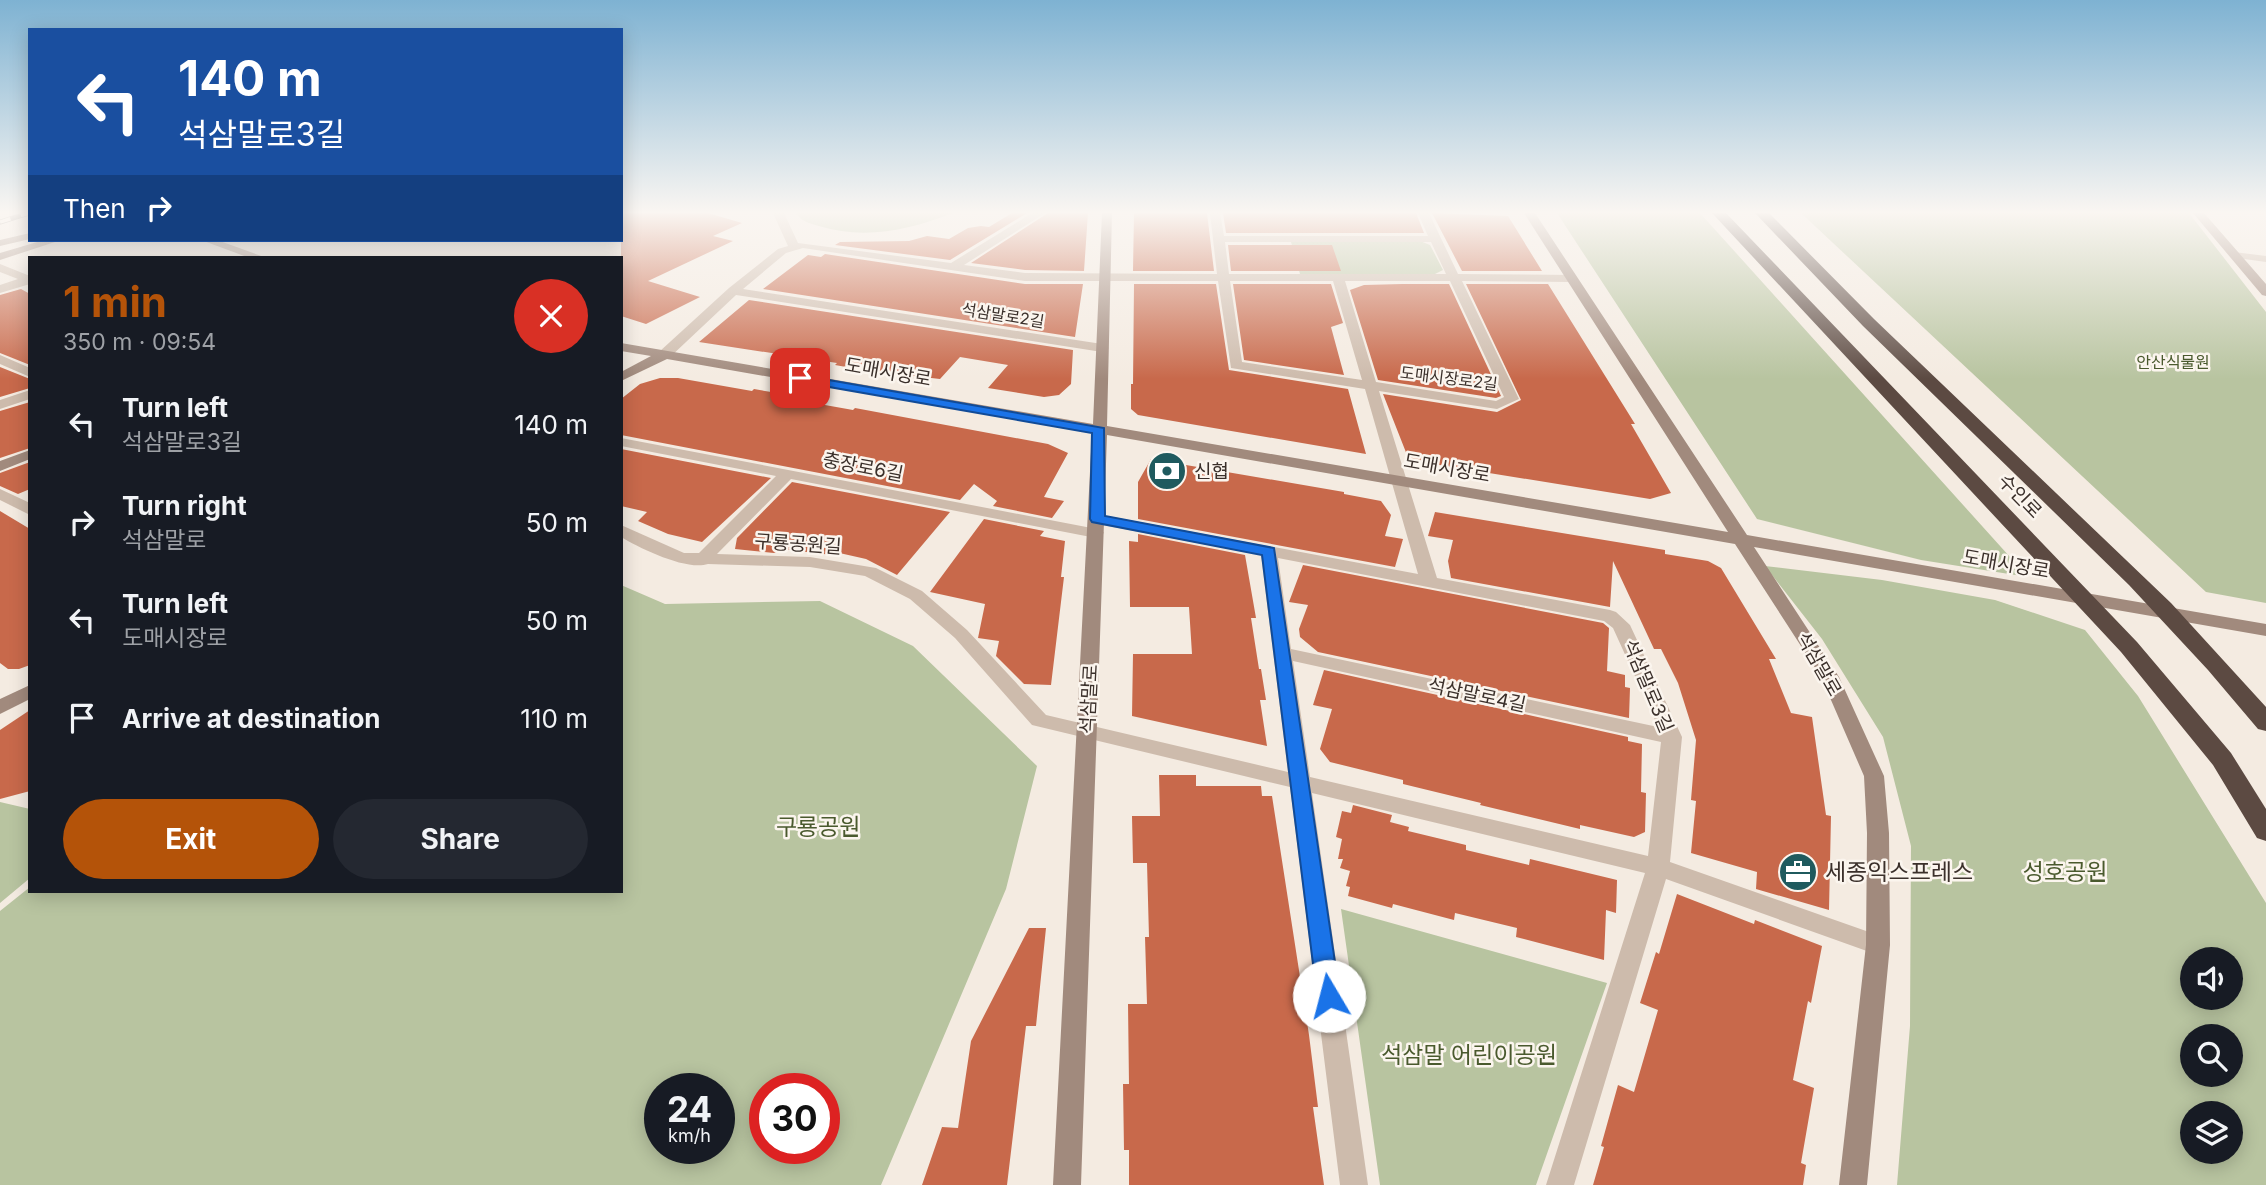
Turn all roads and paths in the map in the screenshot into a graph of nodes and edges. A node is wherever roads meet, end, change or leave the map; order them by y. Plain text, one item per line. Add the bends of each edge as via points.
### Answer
1 (0, 268) edge
2 (761, 268) edge
3 (953, 268) edge
4 (1105, 268) edge
5 (1222, 268) edge
6 (1449, 268) edge
7 (1564, 268) edge
8 (1771, 268) edge
9 (1814, 268) edge
10 (2246, 268) edge
11 (1105, 277) junction
12 (1223, 277) junction
13 (1338, 277) junction
14 (1453, 277) junction
15 (1570, 278) junction
16 (28, 280) edge
17 (28, 280) edge
18 (0, 289) edge
19 (733, 291) junction
20 (2266, 292) edge
21 (623, 348) edge
22 (1102, 348) junction
23 (664, 355) junction
24 (0, 359) edge
25 (28, 372) edge
26 (623, 376) edge
27 (1373, 386) junction
28 (28, 395) edge
29 (0, 405) edge
30 (1099, 430) junction
31 (623, 442) edge
32 (28, 455) edge
33 (0, 466) edge
34 (787, 474) junction
35 (1398, 481) junction
36 (0, 494) edge
37 (28, 509) edge
38 (1097, 526) junction
39 (623, 531) edge
40 (1738, 540) junction
41 (1269, 552) junction
42 (701, 561) junction
43 (1429, 581) junction
44 (2266, 630) edge
45 (1282, 653) junction
46 (28, 692) edge
47 (0, 707) edge
48 (2266, 723) edge
49 (1088, 731) junction
50 (1672, 737) junction
51 (1299, 780) junction
52 (2266, 831) edge
53 (1658, 867) junction
54 (1878, 945) junction
55 (1067, 1185) edge
56 (1354, 1185) edge
57 (1559, 1185) edge
58 (1853, 1185) edge

1 - 16 street
2 - 19 street
3 - 11 street via 1025,277
4 - 11 street, 석삼말로
5 - 12 street, 도매시장로2길
6 - 14 street, 도매시장로2길
7 - 15 street, 석삼말로
8 - 52 highway, 수인로 via 2129,647 2222,759
9 - 48 highway, 수인로 via 2129,573
10 - 20 street
11 - 12 street
11 - 22 street, 석삼말로
12 - 13 street
12 - 27 street, 도매시장로2길 via 1236,365
13 - 14 street
13 - 27 street, 도매시장로2길
14 - 15 street
14 - 27 street, 도매시장로2길 via 1512,399 1497,405
15 - 40 street, 석삼말로
17 - 18 street
19 - 22 street, 석삼말로2길
19 - 23 street
21 - 23 street, 도매시장로
22 - 30 street, 석삼말로
23 - 26 street
23 - 30 street, 도매시장로
24 - 25 street
27 - 35 street, 도매시장로2길
28 - 29 street
30 - 35 street, 도매시장로
30 - 38 street, 석삼말로
31 - 34 street, 충장로6길
32 - 33 street
34 - 38 street, 충장로6길
34 - 42 street
35 - 40 street, 도매시장로
35 - 43 street, 도매시장로2길
36 - 37 street
38 - 41 street, 석삼말로3길
38 - 49 street, 석삼말로
39 - 42 street, 구룡공원길 via 682,558
40 - 44 street, 도매시장로
40 - 54 street, 석삼말로 via 1830,677 1874,776
41 - 43 street, 석삼말로3길
41 - 45 street
42 - 49 street, 구룡공원길 via 810,562 870,572 916,595 961,635 1039,720
43 - 50 street, 석삼말로3길 via 1610,616 1621,625
45 - 50 street, 석삼말로4길
45 - 51 street
46 - 47 street
49 - 51 street, 구룡공원길
49 - 55 street, 석삼말로
50 - 53 street, 석삼말로3길
51 - 53 street
51 - 56 street
53 - 54 street
53 - 57 street, 석삼말로3길
54 - 58 street, 석삼말로

